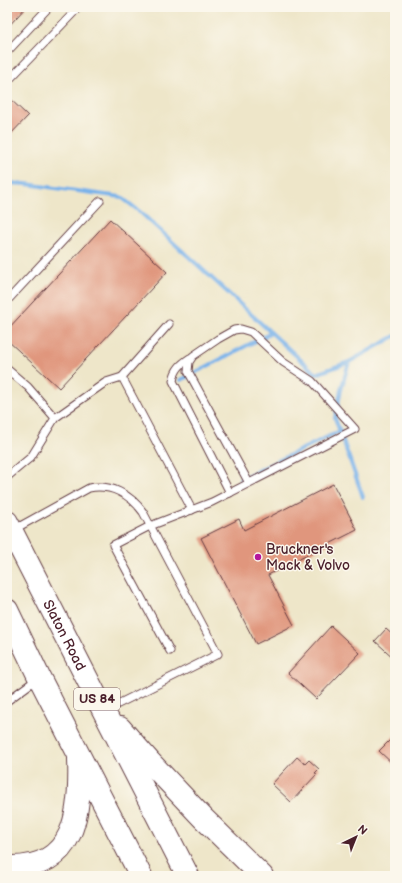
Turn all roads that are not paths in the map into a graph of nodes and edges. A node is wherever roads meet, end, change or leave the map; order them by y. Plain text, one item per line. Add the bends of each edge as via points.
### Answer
1 (49, 7) edge
2 (79, 7) edge
3 (7, 52) edge
4 (7, 82) edge
5 (100, 201) dead end
6 (7, 301) edge
7 (169, 324) dead end
8 (194, 356) junction
9 (7, 369) edge
10 (122, 377) junction
11 (56, 418) junction
12 (7, 477) edge
13 (249, 483) junction
14 (230, 493) junction
15 (192, 510) junction
16 (150, 526) junction
17 (8, 528) edge
18 (7, 610) edge
19 (170, 651) dead end
20 (39, 677) junction
21 (7, 701) edge
22 (103, 711) junction
23 (78, 752) junction
24 (7, 867) edge
25 (141, 876) edge
26 (188, 876) edge
27 (262, 876) edge

1 - 3 lane
2 - 4 lane
5 - 6 lane
7 - 10 lane
8 - 13 lane via 189,362 188,371
8 - 13 lane via 234,330 250,332 283,362 312,381 354,429
8 - 14 lane via 181,364 174,373 173,381
9 - 11 lane
10 - 11 lane via 106,382
10 - 15 lane
11 - 12 lane via 31,457
13 - 14 lane
14 - 15 lane
15 - 16 lane
16 - 17 lane via 143,512 130,497 120,491 100,486 89,488
16 - 19 lane via 113,546
16 - 22 lane via 218,654
17 - 22 highway, Slaton Road / US 84
18 - 20 highway, US 84 via 15,633
20 - 21 lane
20 - 23 highway, US 84
22 - 26 highway, Slaton Road / US 84
22 - 27 highway
23 - 24 highway via 80,784 77,814 64,844 55,854 40,863
23 - 25 highway, US 84

